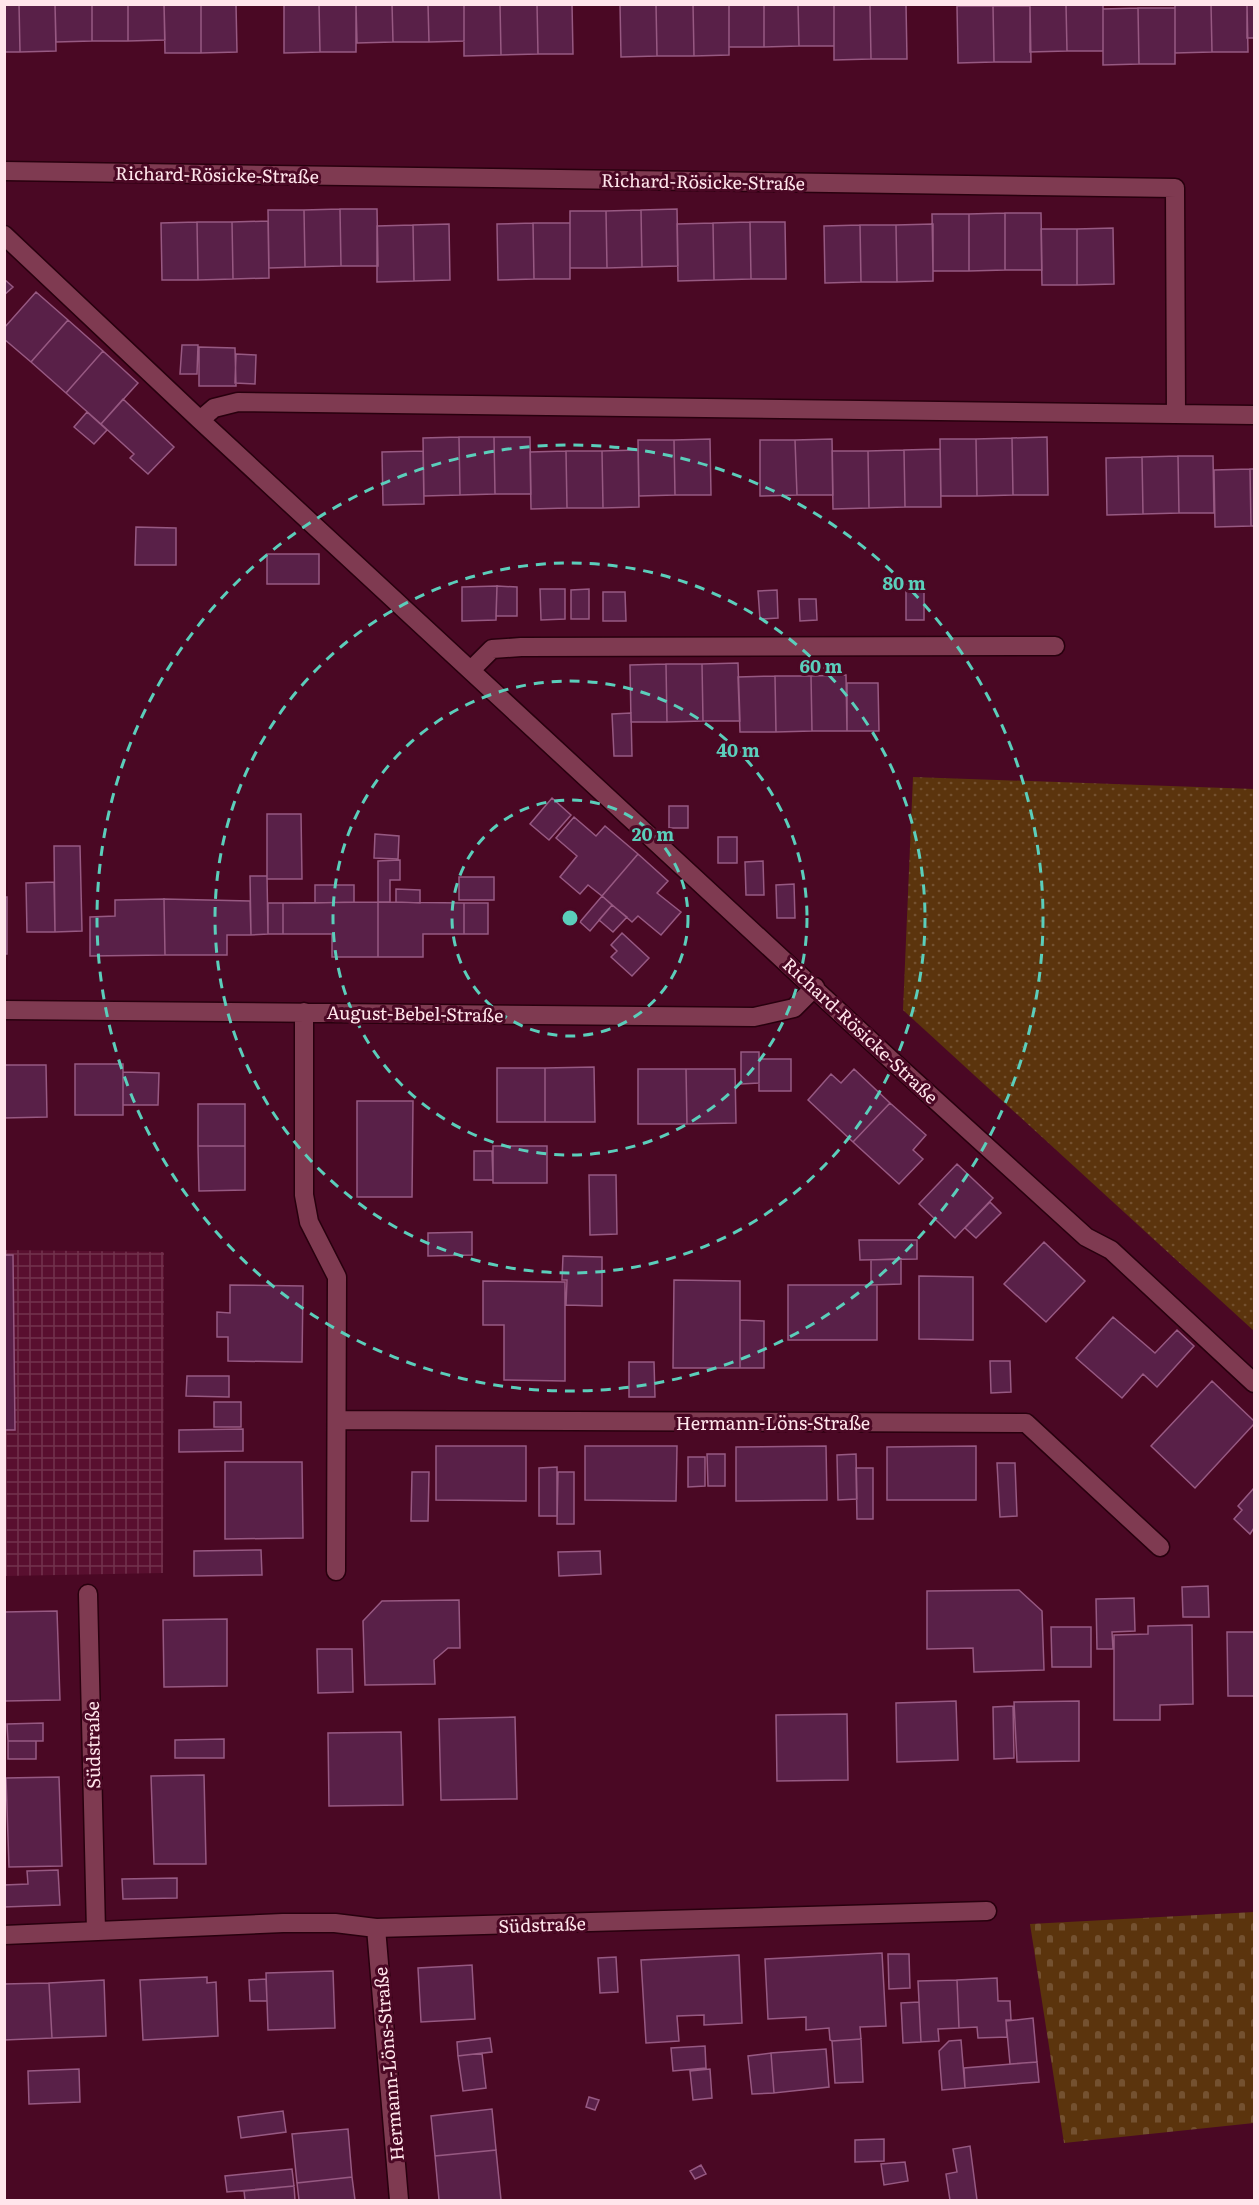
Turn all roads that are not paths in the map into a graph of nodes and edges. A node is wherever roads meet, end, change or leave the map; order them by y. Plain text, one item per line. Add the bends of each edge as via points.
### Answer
1 (4, 171) edge
2 (4, 235) edge
3 (1176, 414) junction
4 (1254, 415) edge
5 (200, 420) junction
6 (1054, 646) dead end
7 (471, 670) junction
8 (815, 987) junction
9 (4, 1010) edge
10 (304, 1012) junction
11 (1254, 1383) edge
12 (337, 1420) junction
13 (1160, 1547) dead end
14 (336, 1571) dead end
15 (88, 1594) dead end
16 (987, 1911) dead end
17 (376, 1929) junction
18 (96, 1932) junction
19 (4, 1935) edge
20 (399, 2200) edge

1 - 3 street, Richard-Rösicke-Straße via 1175,188
2 - 5 street, Richard-Rösicke-Straße
3 - 4 street
3 - 5 street via 238,402 214,408
5 - 7 street, Richard-Rösicke-Straße
6 - 7 street via 521,647 492,650
7 - 8 street, Richard-Rösicke-Straße
8 - 10 street, August-Bebel-Straße via 794,1008 754,1017
8 - 11 street, Richard-Rösicke-Straße via 1086,1237 1111,1250
9 - 10 street, August-Bebel-Straße
10 - 12 street via 304,1195 309,1222 337,1278
12 - 13 street, Hermann-Löns-Straße via 1026,1423
12 - 14 street
15 - 18 street, Südstraße
16 - 17 street, Südstraße
17 - 18 street, Südstraße via 335,1923 283,1923
17 - 20 street, Hermann-Löns-Straße
18 - 19 street, Südstraße

